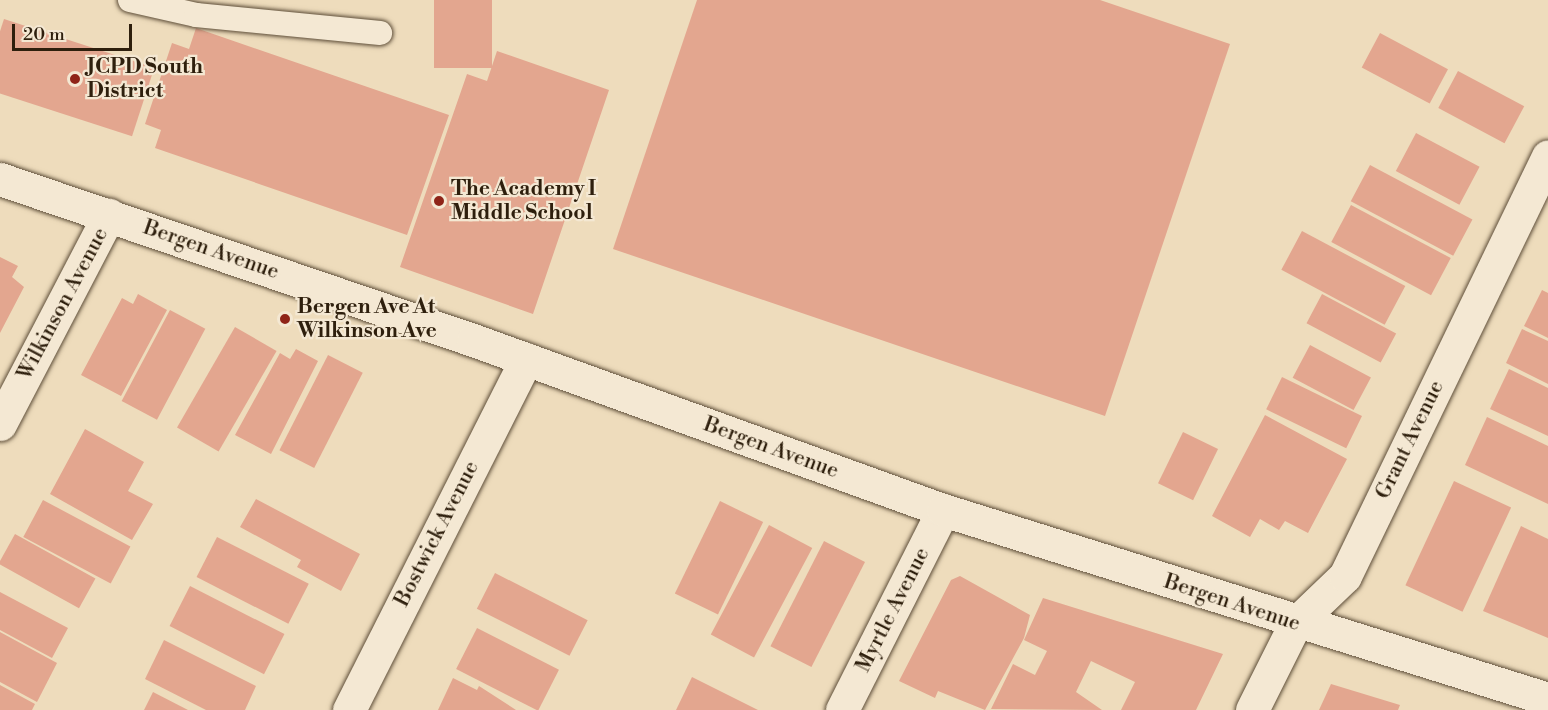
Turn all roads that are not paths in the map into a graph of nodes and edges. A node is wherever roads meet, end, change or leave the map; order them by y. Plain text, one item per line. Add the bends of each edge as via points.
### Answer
1 (130, 0) edge
2 (380, 33) dead end
3 (1548, 156) edge
4 (0, 179) edge
5 (109, 215) junction
6 (526, 359) junction
7 (0, 424) edge
8 (943, 510) junction
9 (1295, 624) junction
10 (1548, 699) edge
11 (349, 710) edge
12 (842, 710) edge
13 (1252, 710) edge

1 - 2 lane via 196,15
3 - 9 street, Grant Avenue via 1345,576
4 - 5 street, Bergen Avenue
5 - 6 street, Bergen Avenue
5 - 7 street, Wilkinson Avenue
6 - 8 street, Bergen Avenue
6 - 11 street, Bostwick Avenue
8 - 9 street, Bergen Avenue
8 - 12 street, Myrtle Avenue
9 - 10 street, Bergen Avenue
9 - 13 street, Grant Avenue

